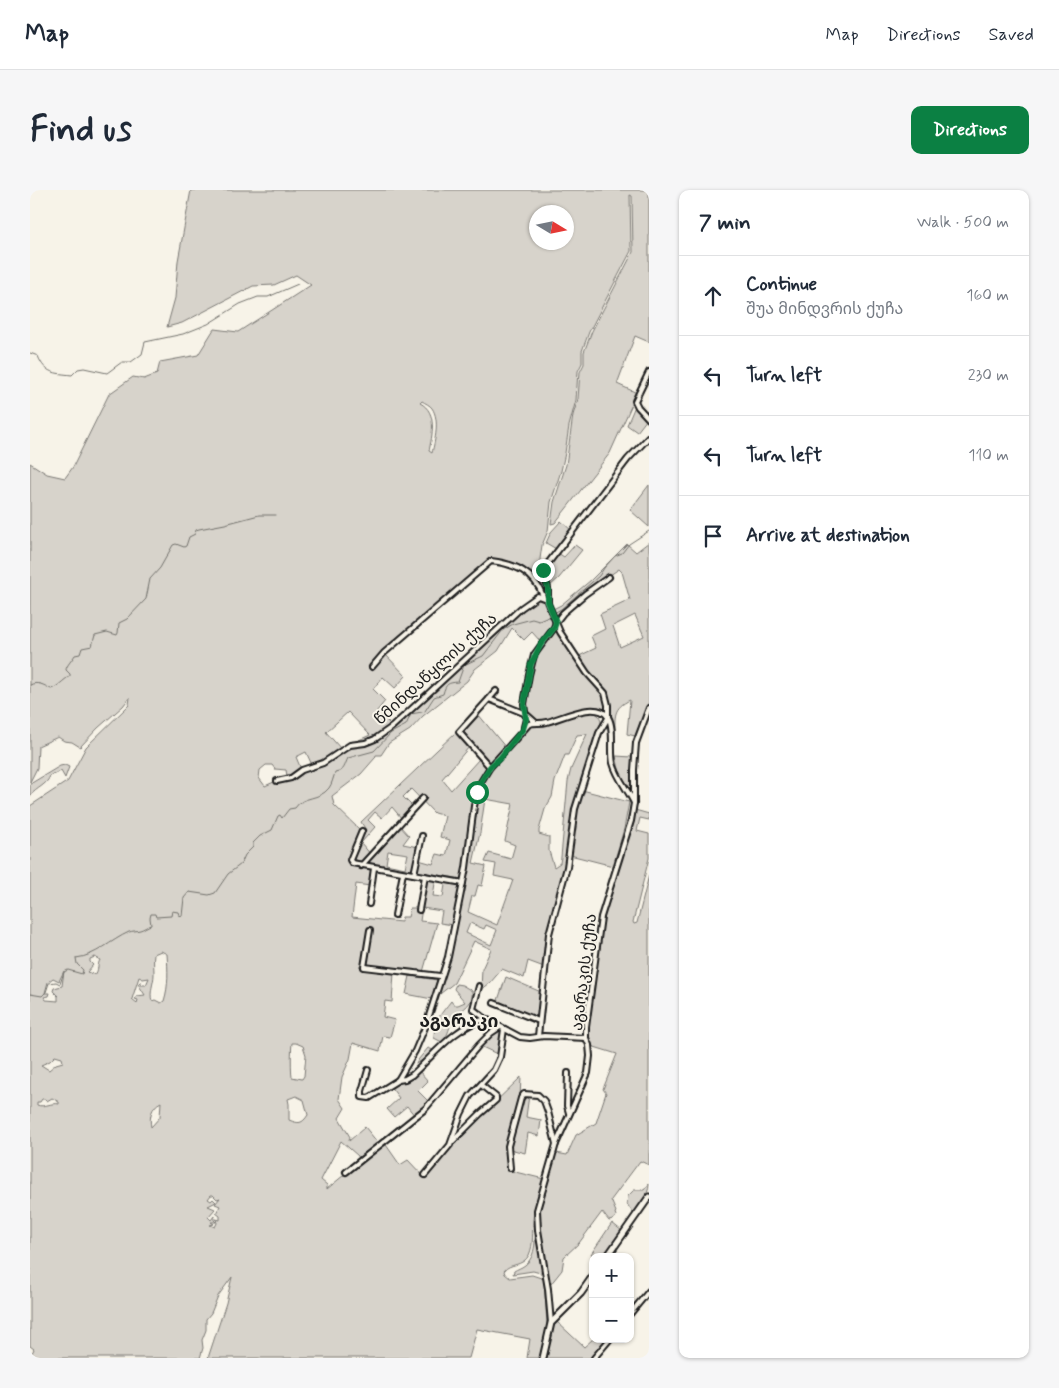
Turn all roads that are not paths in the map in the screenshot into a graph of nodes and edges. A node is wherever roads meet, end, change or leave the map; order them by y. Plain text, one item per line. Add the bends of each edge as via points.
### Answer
1 (649, 372) edge
2 (649, 419) edge
3 (649, 437) edge
4 (609, 577) dead end
5 (543, 596) junction
6 (548, 602) junction
7 (556, 622) junction
8 (372, 667) dead end
9 (496, 691) dead end
10 (489, 699) junction
11 (649, 708) edge
12 (526, 714) junction
13 (608, 718) junction
14 (536, 722) junction
15 (523, 729) junction
16 (490, 767) junction
17 (277, 781) dead end
18 (422, 798) dead end
19 (634, 803) junction
20 (362, 831) dead end
21 (422, 836) dead end
22 (361, 866) junction
23 (374, 868) junction
24 (403, 873) junction
25 (414, 874) junction
26 (425, 876) junction
27 (462, 883) junction
28 (369, 904) dead end
29 (419, 910) dead end
30 (395, 915) dead end
31 (370, 930) dead end
32 (440, 976) junction
33 (479, 986) dead end
34 (494, 1003) dead end
35 (486, 1019) junction
36 (539, 1021) junction
37 (502, 1028) junction
38 (538, 1036) junction
39 (586, 1038) junction
40 (368, 1070) dead end
41 (568, 1073) dead end
42 (398, 1080) junction
43 (481, 1085) junction
44 (569, 1113) junction
45 (556, 1144) junction
46 (450, 1145) junction
47 (510, 1168) dead end
48 (346, 1172) dead end
49 (425, 1175) dead end
50 (649, 1199) edge
51 (609, 1253) edge
52 (589, 1282) edge
53 (649, 1291) edge
54 (634, 1309) edge
55 (551, 1324) junction
56 (607, 1343) edge
57 (543, 1358) edge
58 (594, 1358) edge

1 - 2 street via 635,401
3 - 6 street via 628,459 543,570
4 - 7 street via 562,613
5 - 6 street
5 - 8 street via 533,578 521,568 491,561
5 - 17 street, წმინდაწყლის ქუჩა via 535,597 520,608 375,739 350,745 323,763
6 - 7 street
7 - 12 street via 531,664 524,704
7 - 13 street via 576,658 605,693
9 - 10 street
10 - 12 street
10 - 16 street via 460,732
11 - 19 street, აგარაკის ქუჩა via 636,743
12 - 14 street
12 - 15 street
13 - 14 street via 592,709 544,723
13 - 19 street via 616,771
13 - 36 street via 599,733 575,809 567,868 549,934
14 - 15 street
15 - 16 street
16 - 27 street via 477,792
18 - 22 street
19 - 39 street, აგარაკის ქუჩა via 626,841 601,917
20 - 22 street via 350,862
21 - 25 street
22 - 23 street
23 - 24 street
23 - 28 street
24 - 25 street
24 - 30 street
25 - 26 street
26 - 27 street
26 - 29 street
27 - 32 street via 450,948
31 - 32 street via 364,967
32 - 42 street via 426,1025
33 - 35 street via 473,1009
34 - 36 street
35 - 37 street
35 - 42 street via 452,1036 412,1075
36 - 38 street
37 - 38 street via 524,1038
37 - 43 street via 500,1057
37 - 48 street via 491,1033 479,1045 424,1109
38 - 39 street
39 - 44 street, აგარაკის ქუჩა via 590,1056 588,1073
40 - 42 street via 362,1097 369,1098
41 - 44 street
43 - 46 street via 466,1103
43 - 46 street via 496,1100
44 - 45 street, აგარაკის ქუჩა
45 - 47 street via 544,1101 538,1095 524,1094 508,1146
45 - 55 street, აგარაკის ქუჩა via 536,1216
46 - 49 street
50 - 51 street
52 - 55 street
53 - 54 street
55 - 57 street
56 - 58 street

